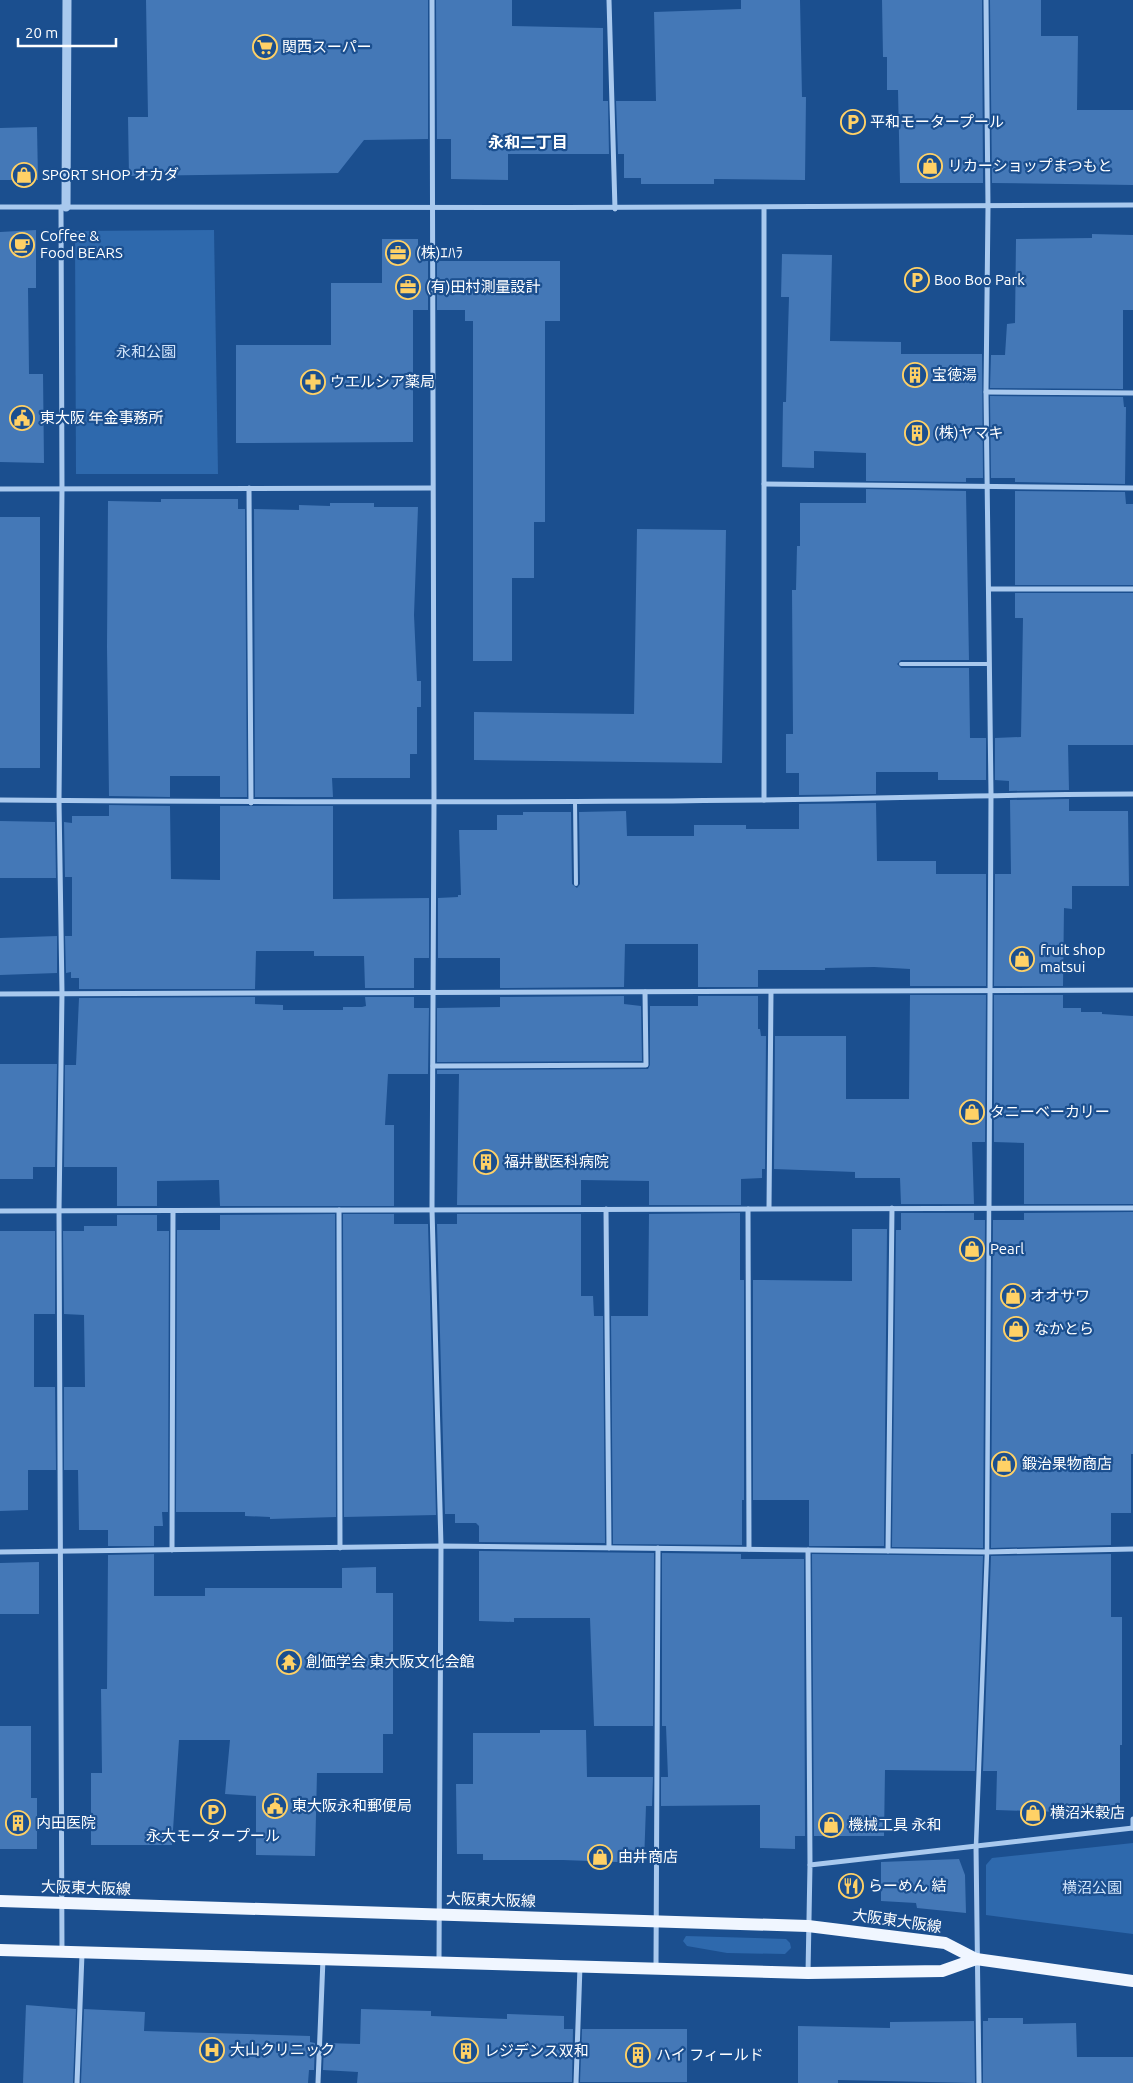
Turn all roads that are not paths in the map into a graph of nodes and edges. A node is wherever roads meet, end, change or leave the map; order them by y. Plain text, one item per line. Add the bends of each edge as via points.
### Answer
1 (68, 0) edge
2 (432, 0) edge
3 (609, 0) edge
4 (986, 0) edge
5 (1133, 205) edge
6 (431, 206) junction
7 (0, 207) edge
8 (64, 207) junction
9 (988, 207) junction
10 (615, 208) junction
11 (764, 208) junction
12 (986, 392) junction
13 (1133, 393) edge
14 (764, 484) junction
15 (0, 488) edge
16 (249, 488) junction
17 (432, 488) junction
18 (988, 488) junction
19 (1133, 488) edge
20 (62, 489) junction
21 (989, 589) junction
22 (1133, 589) edge
23 (901, 664) dead end
24 (989, 664) junction
25 (991, 794) junction
26 (1133, 794) edge
27 (0, 800) edge
28 (764, 800) junction
29 (59, 801) junction
30 (434, 801) junction
31 (575, 801) junction
32 (251, 803) junction
33 (576, 884) dead end
34 (1133, 990) edge
35 (991, 991) junction
36 (645, 992) junction
37 (771, 992) junction
38 (62, 993) junction
39 (433, 993) junction
40 (0, 994) edge
41 (433, 1066) junction
42 (989, 1207) junction
43 (769, 1208) junction
44 (892, 1208) junction
45 (1133, 1208) edge
46 (432, 1209) junction
47 (606, 1209) junction
48 (748, 1209) junction
49 (338, 1210) junction
50 (0, 1211) edge
51 (59, 1211) junction
52 (173, 1211) junction
53 (441, 1546) junction
54 (340, 1548) junction
55 (609, 1548) junction
56 (658, 1548) junction
57 (749, 1549) junction
58 (1133, 1549) edge
59 (172, 1550) junction
60 (808, 1550) junction
61 (888, 1551) junction
62 (0, 1552) edge
63 (62, 1552) junction
64 (987, 1552) junction
65 (1133, 1819) edge
66 (1133, 1828) edge
67 (976, 1846) junction
68 (810, 1865) junction
69 (0, 1901) edge
70 (63, 1903) junction
71 (440, 1915) junction
72 (657, 1921) junction
73 (808, 1926) junction
74 (0, 1950) edge
75 (62, 1952) junction
76 (82, 1952) junction
77 (323, 1958) junction
78 (976, 1959) junction
79 (439, 1962) junction
80 (580, 1965) junction
81 (656, 1967) junction
82 (808, 1973) junction
83 (1133, 1982) edge
84 (77, 2083) edge
85 (318, 2083) edge
86 (576, 2083) edge
87 (979, 2083) edge

1 - 8 street
2 - 6 street
3 - 10 street
4 - 9 street
5 - 9 street
6 - 8 street
6 - 10 street
6 - 17 street
7 - 8 street
8 - 20 street
9 - 11 street
9 - 12 street
10 - 11 street
11 - 14 street
12 - 13 street
12 - 18 street
14 - 18 street
14 - 28 street
15 - 20 street
16 - 17 street
16 - 20 street
16 - 32 street
17 - 30 street
18 - 19 street
18 - 21 street
20 - 29 street
21 - 22 street
21 - 24 street
23 - 24 lane
24 - 25 street
25 - 26 street
25 - 28 street
25 - 35 street
27 - 29 street
28 - 31 street
29 - 32 street
29 - 38 street
30 - 31 street
30 - 32 street
30 - 39 street
31 - 33 lane
34 - 35 street
35 - 37 street
35 - 42 street
36 - 37 street
36 - 39 street
36 - 41 street via 646,1065
37 - 43 street
38 - 39 street
38 - 40 street
38 - 51 street
39 - 41 street
41 - 46 street
42 - 44 street
42 - 45 street
42 - 64 street
43 - 44 street
43 - 48 street
44 - 61 street
46 - 47 street
46 - 49 street
46 - 53 street
47 - 48 street
47 - 55 street
48 - 57 street
49 - 52 street
49 - 54 street
50 - 51 street
51 - 52 street
51 - 63 street
52 - 59 street
53 - 54 street
53 - 55 street
53 - 71 street
54 - 59 street
55 - 56 street
56 - 57 street
56 - 72 street
57 - 60 street
58 - 64 street
59 - 63 street
60 - 61 street
60 - 68 street
61 - 64 street
62 - 63 street
63 - 70 street
64 - 67 street
65 - 66 street
66 - 67 street
67 - 68 street
67 - 78 street
68 - 73 street
69 - 70 main road, 大阪東大阪線
70 - 71 main road, 大阪東大阪線
70 - 75 street
71 - 72 main road, 大阪東大阪線
71 - 79 street
72 - 73 main road, 大阪東大阪線
72 - 81 street
73 - 78 main road, 大阪東大阪線 via 945,1943
73 - 82 street
74 - 75 main road, 大阪東大阪線
75 - 76 main road, 大阪東大阪線
76 - 77 main road, 大阪東大阪線
76 - 84 street
77 - 79 main road, 大阪東大阪線
77 - 85 street
78 - 82 main road, 大阪東大阪線 via 942,1971
78 - 83 main road, 大阪東大阪線
78 - 87 street
79 - 80 main road, 大阪東大阪線
80 - 81 main road, 大阪東大阪線
80 - 86 street
81 - 82 main road, 大阪東大阪線

